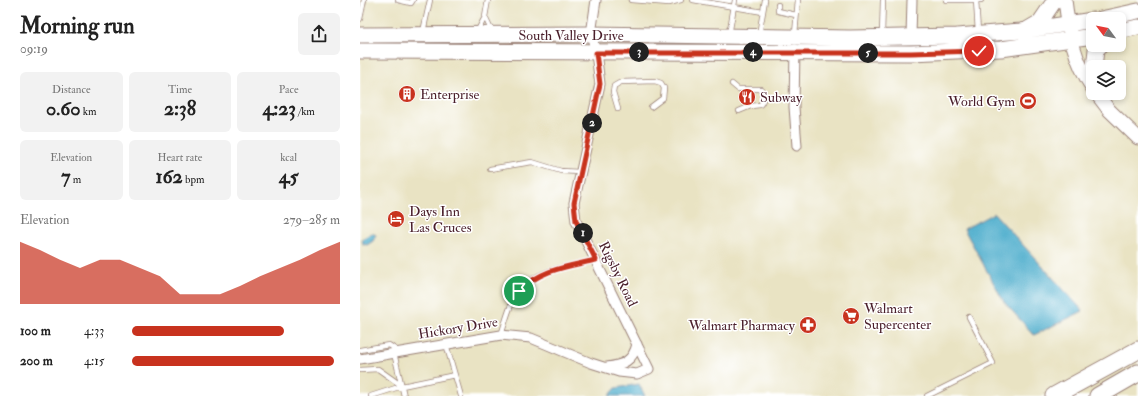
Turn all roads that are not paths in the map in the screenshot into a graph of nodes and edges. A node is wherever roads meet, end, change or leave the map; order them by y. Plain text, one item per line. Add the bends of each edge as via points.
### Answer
1 (364, 0) edge
2 (398, 0) edge
3 (413, 0) edge
4 (430, 0) edge
5 (488, 0) edge
6 (596, 0) edge
7 (631, 0) edge
8 (681, 0) edge
9 (693, 0) edge
10 (735, 0) edge
11 (765, 0) edge
12 (798, 0) edge
13 (883, 0) edge
14 (912, 0) edge
15 (946, 0) edge
16 (976, 0) edge
17 (981, 0) edge
18 (1055, 0) edge
19 (1065, 0) edge
20 (778, 4) dead end
21 (361, 6) edge
22 (734, 7) junction
23 (1138, 11) edge
24 (763, 12) junction
25 (1126, 14) edge
26 (796, 15) junction
27 (484, 16) junction
28 (360, 19) edge
29 (1086, 21) edge
30 (1068, 25) junction
31 (1138, 27) edge
32 (1126, 30) edge
33 (1026, 31) junction
34 (590, 34) junction
35 (360, 35) edge
36 (422, 35) junction
37 (978, 35) junction
38 (476, 36) junction
39 (493, 36) junction
40 (729, 36) junction
41 (759, 36) junction
42 (911, 36) junction
43 (795, 37) junction
44 (882, 37) junction
45 (1086, 37) edge
46 (1070, 40) junction
47 (360, 51) edge
48 (596, 53) junction
49 (795, 53) junction
50 (1086, 78) edge
51 (732, 84) dead end
52 (1101, 100) edge
53 (651, 107) dead end
54 (618, 108) dead end
55 (738, 111) dead end
56 (1138, 138) edge
57 (797, 146) dead end
58 (490, 169) dead end
59 (580, 172) junction
60 (596, 260) junction
61 (969, 317) dead end
62 (501, 335) junction
63 (446, 344) junction
64 (637, 344) junction
65 (1138, 350) edge
66 (396, 352) junction
67 (360, 355) edge
68 (604, 367) junction
69 (649, 369) joint
70 (360, 370) edge
71 (1138, 373) edge
72 (455, 375) junction
73 (402, 386) junction
74 (371, 396) edge
75 (404, 396) edge
76 (461, 396) edge
77 (927, 396) edge
78 (1054, 396) edge
79 (1098, 396) edge

1 - 21 lane
2 - 3 lane via 411,3
4 - 36 lane
5 - 27 lane
6 - 34 street, Rigsby Road
7 - 8 lane via 669,3
9 - 22 lane
10 - 22 lane
11 - 24 lane
12 - 26 lane
13 - 44 lane
14 - 42 street
15 - 16 lane
16 - 17 lane
16 - 37 lane
18 - 33 main road via 1040,22
19 - 30 street
20 - 26 lane via 778,11
21 - 28 lane
22 - 24 lane
22 - 40 lane
23 - 25 main road
24 - 41 lane
26 - 43 lane
27 - 38 lane
27 - 39 lane
29 - 30 main road, South Valley Drive
30 - 33 main road, South Valley Drive
30 - 46 street
31 - 32 main road
33 - 37 main road, South Valley Drive
34 - 39 main road, South Valley Drive
34 - 40 main road, South Valley Drive
34 - 48 street, Rigsby Road
35 - 36 main road, South Valley Drive
36 - 38 main road, South Valley Drive
37 - 42 main road, South Valley Drive
38 - 39 main road, South Valley Drive
40 - 41 main road, South Valley Drive
41 - 43 main road, South Valley Drive
42 - 44 main road, South Valley Drive
43 - 44 main road, South Valley Drive
43 - 49 street
45 - 46 main road, South Valley Drive
46 - 49 main road, South Valley Drive via 1023,47 964,51
46 - 50 street
47 - 48 main road, South Valley Drive
48 - 49 main road, South Valley Drive
48 - 59 street, Rigsby Road via 600,84
49 - 57 street via 794,107
51 - 55 lane via 738,88 761,89 763,94 760,106
52 - 56 street
53 - 54 lane via 663,98 664,88 655,81 621,82 614,86 613,92
58 - 59 lane via 532,162 561,171
59 - 60 street, Rigsby Road via 574,203 576,221
60 - 62 lane via 552,270 532,279 519,291
60 - 64 street, Rigsby Road
61 - 77 lane via 993,362
62 - 63 street, Hickory Drive
62 - 68 street, Hickory Drive via 531,338
63 - 66 street, Hickory Drive
63 - 72 lane
64 - 68 street via 629,361
64 - 69 street, Rigsby Road
65 - 78 highway
66 - 67 street, Hickory Drive
66 - 73 lane
68 - 69 street, Hickory Drive via 637,374
70 - 73 lane via 378,369
71 - 79 highway
72 - 73 lane
72 - 76 lane
73 - 74 lane
73 - 75 lane

